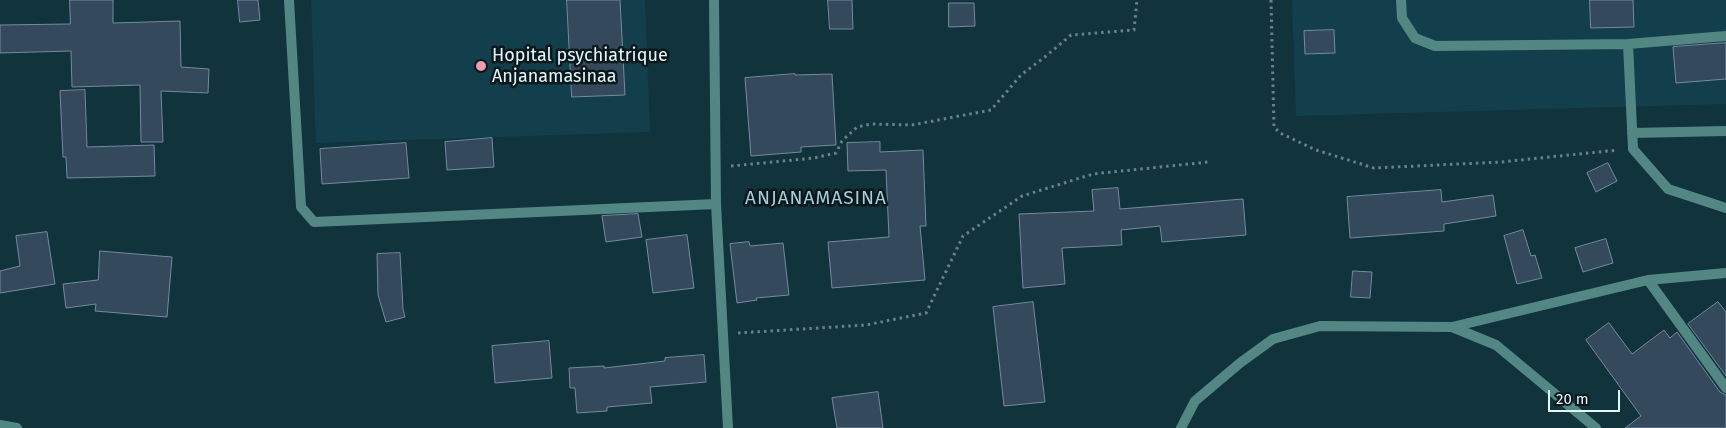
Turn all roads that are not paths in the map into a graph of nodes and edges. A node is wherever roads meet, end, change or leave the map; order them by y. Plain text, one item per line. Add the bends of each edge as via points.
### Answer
1 (289, 0) edge
2 (714, 0) edge
3 (1401, 0) edge
4 (1726, 36) edge
5 (1628, 44) junction
6 (1726, 131) edge
7 (1632, 134) junction
8 (716, 204) junction
9 (1726, 208) edge
10 (1726, 273) edge
11 (1648, 280) junction
12 (1452, 327) junction
13 (1726, 388) edge
14 (0, 425) edge
15 (17, 428) edge
16 (728, 428) edge
17 (1181, 428) edge
18 (1596, 428) edge

1 - 8 street via 301,207 314,222
2 - 8 street
3 - 5 street via 1402,18 1415,38 1435,46
4 - 5 street
5 - 7 street
6 - 7 street
7 - 9 street via 1633,149 1668,189
8 - 16 street
10 - 11 street
11 - 12 street
11 - 13 street
12 - 17 street via 1320,326 1273,339 1195,401
12 - 18 street via 1496,345
14 - 15 street

